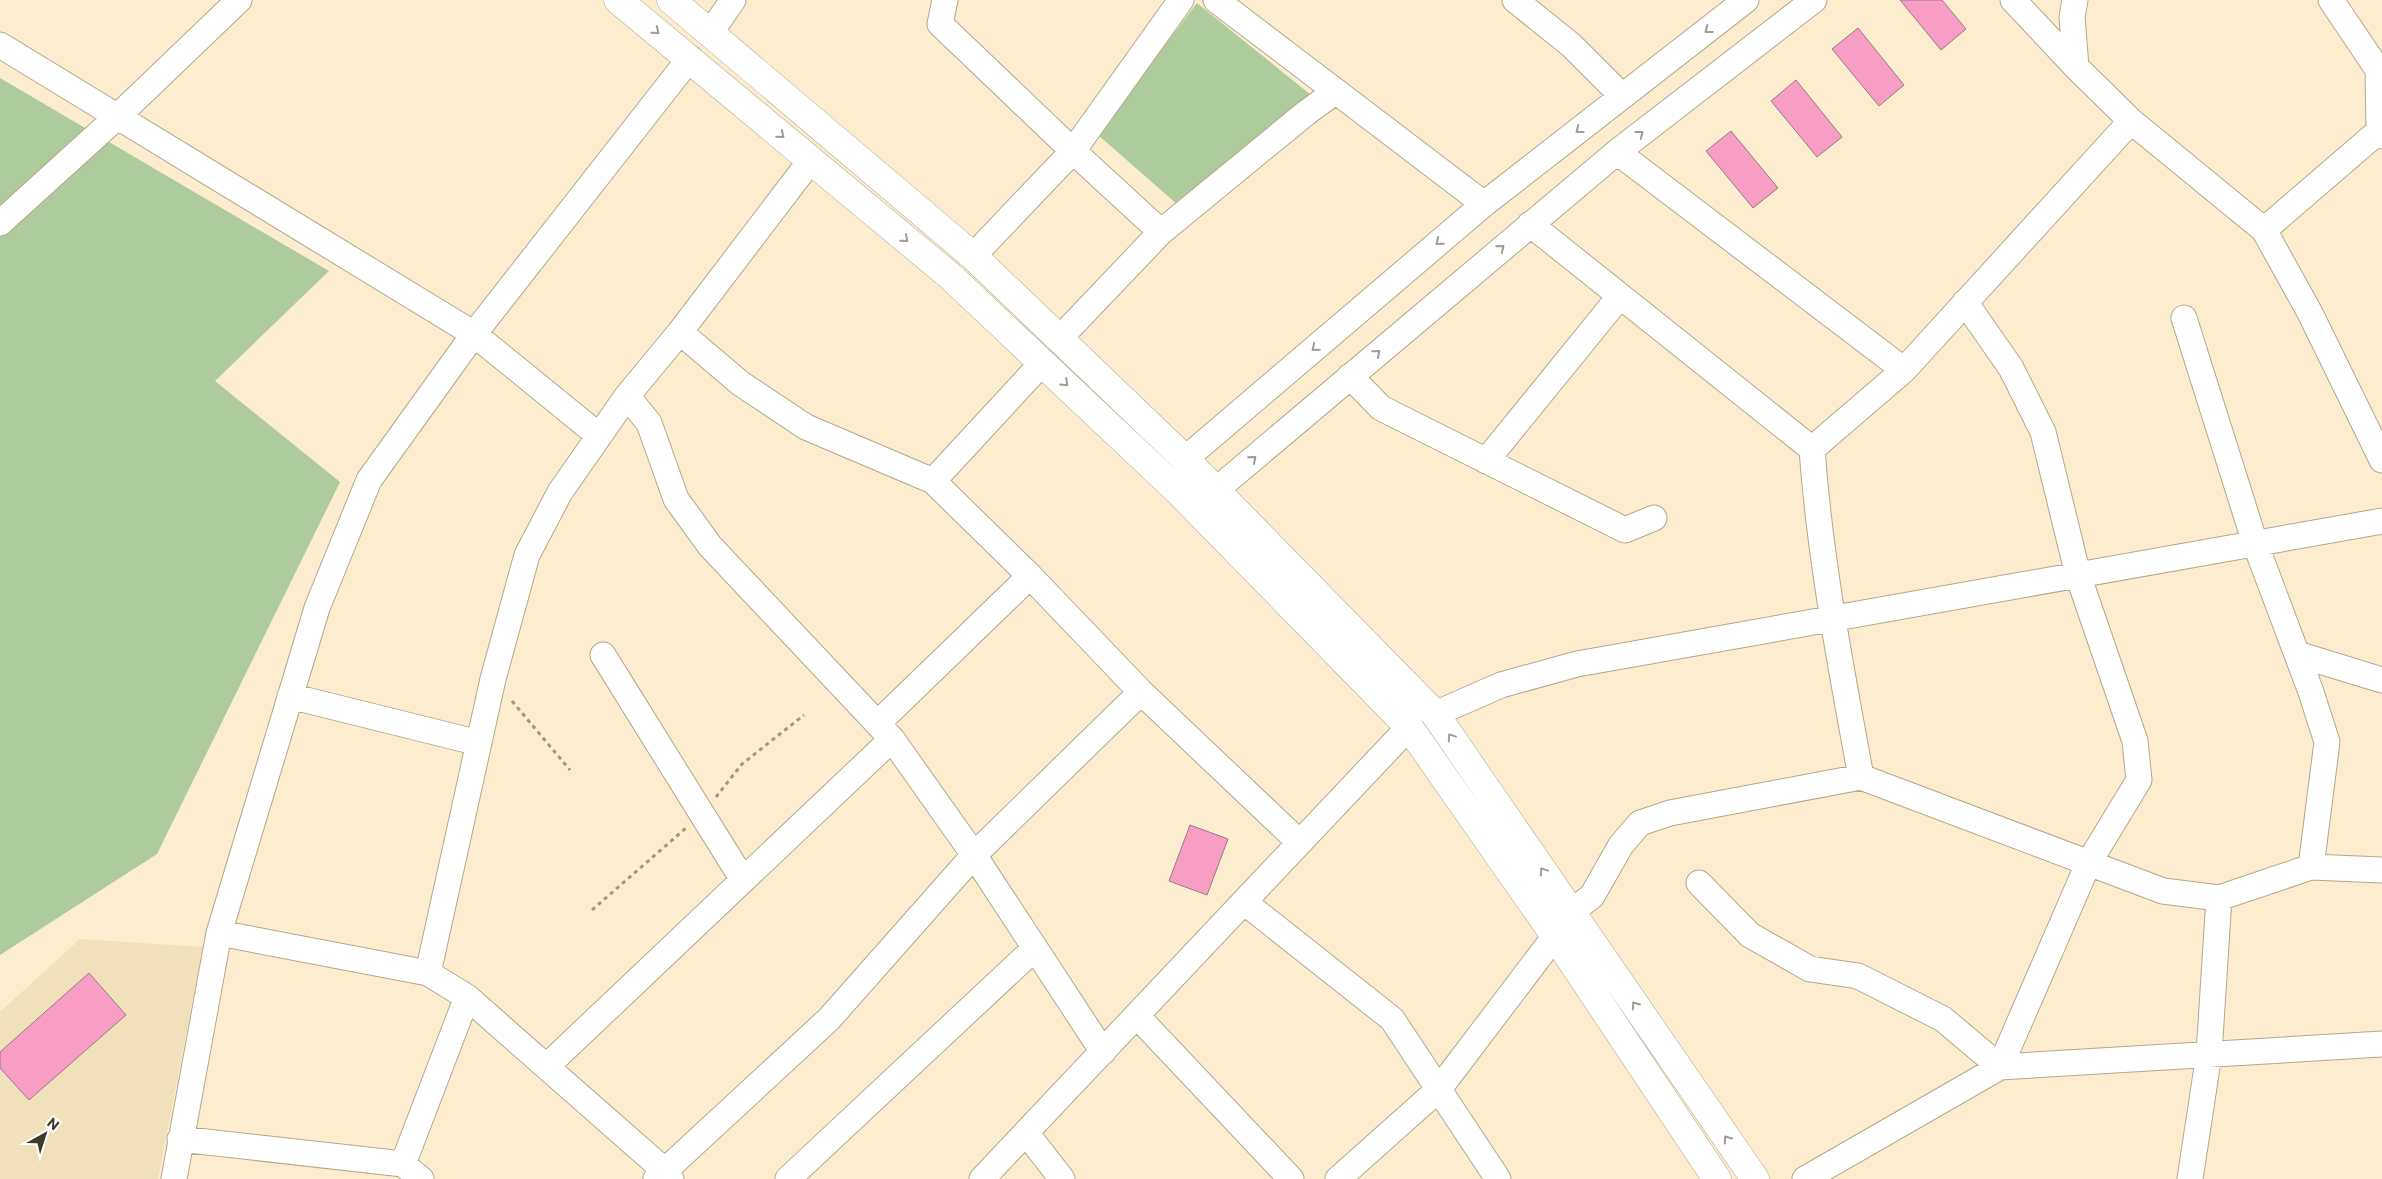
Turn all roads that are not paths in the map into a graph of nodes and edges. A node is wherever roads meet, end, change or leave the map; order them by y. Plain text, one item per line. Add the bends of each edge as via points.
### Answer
1 (239, 0) edge
2 (618, 0) edge
3 (671, 0) edge
4 (733, 0) edge
5 (945, 0) edge
6 (1181, 0) edge
7 (1216, 0) edge
8 (1515, 0) edge
9 (1746, 0) edge
10 (1814, 0) edge
11 (2013, 0) edge
12 (2074, 0) edge
13 (2331, 0) edge
14 (710, 34) junction
15 (0, 45) edge
16 (690, 58) junction
17 (2076, 67) junction
18 (2380, 69) edge
19 (1336, 92) junction
20 (1622, 96) junction
21 (118, 116) junction
22 (2381, 120) edge
23 (2131, 121) junction
24 (1073, 151) junction
25 (1617, 152) junction
26 (811, 160) junction
27 (1484, 204) junction
28 (0, 223) edge
29 (1530, 224) junction
30 (2264, 230) junction
31 (1161, 232) junction
32 (973, 256) junction
33 (1620, 296) junction
34 (1965, 302) junction
35 (2184, 318) dead end
36 (680, 332) junction
37 (474, 334) junction
38 (1060, 339) junction
39 (1043, 362) junction
40 (1904, 370) junction
41 (1350, 376) junction
42 (627, 396) junction
43 (598, 435) junction
44 (1812, 449) junction
45 (1185, 459) junction
46 (2382, 460) edge
47 (1486, 461) junction
48 (933, 481) junction
49 (1216, 490) junction
50 (1654, 518) dead end
51 (2382, 521) edge
52 (2255, 544) junction
53 (2078, 575) junction
54 (1030, 576) junction
55 (1832, 618) junction
56 (2297, 654) junction
57 (603, 655) dead end
58 (2382, 680) edge
59 (1140, 692) junction
60 (290, 696) junction
61 (1435, 714) junction
62 (1409, 727) junction
63 (885, 731) junction
64 (479, 743) junction
65 (1861, 777) junction
66 (1300, 842) junction
67 (974, 855) junction
68 (2088, 864) junction
69 (2311, 867) junction
70 (2382, 870) edge
71 (743, 880) junction
72 (1699, 883) dead end
73 (2219, 898) junction
74 (1244, 902) junction
75 (1571, 912) junction
76 (219, 933) junction
77 (1555, 936) junction
78 (1035, 948) junction
79 (428, 973) junction
80 (467, 997) junction
81 (1137, 1016) junction
82 (2382, 1044) edge
83 (1103, 1052) junction
84 (2209, 1054) junction
85 (547, 1066) junction
86 (2000, 1067) junction
87 (1440, 1089) junction
88 (1027, 1134) junction
89 (180, 1139) junction
90 (412, 1172) edge
91 (664, 1176) edge
92 (174, 1179) edge
93 (788, 1179) edge
94 (982, 1179) edge
95 (1062, 1179) edge
96 (1292, 1179) edge
97 (1338, 1179) edge
98 (1498, 1179) edge
99 (1717, 1179) edge
100 (1755, 1179) edge
101 (1805, 1179) edge
102 (2190, 1179) edge

1 - 21 street
2 -> 16 main road
3 - 14 main road
4 - 14 street
5 - 24 street via 940,24
6 - 24 street
7 - 19 street
8 - 20 street via 1571,45
9 -> 20 street
25 -> 10 street
11 - 17 street
12 - 17 street via 2072,17
13 - 18 street
14 - 32 main road
15 - 21 street
16 -> 26 main road
16 - 37 street
17 - 23 street
18 - 22 street
19 - 27 street
19 - 31 street
20 -> 27 street
21 - 28 street
21 - 37 street
22 - 30 street
23 - 30 street
23 - 34 street
24 - 31 street
24 - 32 street
25 - 29 street
25 - 40 street
26 - 36 street
26 -> 39 main road via 950,276
27 -> 45 street
29 - 33 street
41 -> 29 street
30 - 46 street via 2310,313
31 - 38 street
32 - 38 main road
33 - 44 street
33 - 47 street
34 - 40 street
34 - 53 street via 2011,368 2043,432
35 - 52 street
36 - 42 street
36 - 48 street via 740,383 806,427
37 - 43 street
37 - 60 street via 369,480 317,608
38 - 45 main road
39 - 48 street
39 -> 62 main road via 1178,491
40 - 44 street
41 - 47 street via 1381,408
49 -> 41 street
42 - 43 street
42 - 63 street via 649,423 676,499 710,546
43 - 64 street via 560,492 528,555 493,679
44 - 55 street via 1815,496
45 - 49 main road
47 - 50 street via 1625,530
48 - 54 street
49 - 61 main road
51 - 52 street
52 - 53 street
52 - 56 street
53 - 55 street
53 - 68 street via 2135,741 2139,780
54 - 59 street
54 - 63 street
55 - 61 street via 1577,664 1501,685
55 - 65 street
56 - 58 street
56 - 69 street via 2327,742
57 - 71 street
59 - 66 street
59 - 67 street
60 - 64 street
60 - 76 street
61 - 62 main road
75 -> 61 main road
62 - 66 street
62 - 77 main road
63 - 67 street
63 - 71 street
64 - 79 street
65 - 68 street
65 - 75 street via 1670,813 1640,823 1592,896
66 - 74 street
67 - 78 street
67 - 91 street via 829,1019
68 - 73 street via 2164,891
68 - 86 street
69 - 70 street
69 - 73 street
71 - 85 street
72 - 86 street via 1750,935 1810,969 1858,976 1943,1019
73 - 84 street
74 - 81 street
74 - 87 street via 1392,1019
100 -> 75 main road
76 - 79 street
76 - 89 street
77 - 87 street
77 - 99 main road
78 - 83 street
78 - 93 street
79 - 80 street
80 - 85 street
80 - 90 street
81 - 83 street
81 - 96 street
82 - 84 street
83 - 88 street
84 - 86 street
84 - 102 street
85 - 91 street
86 - 101 street
87 - 97 street
87 - 98 street
88 - 94 street
88 - 95 street
89 - 90 street
89 - 92 street

